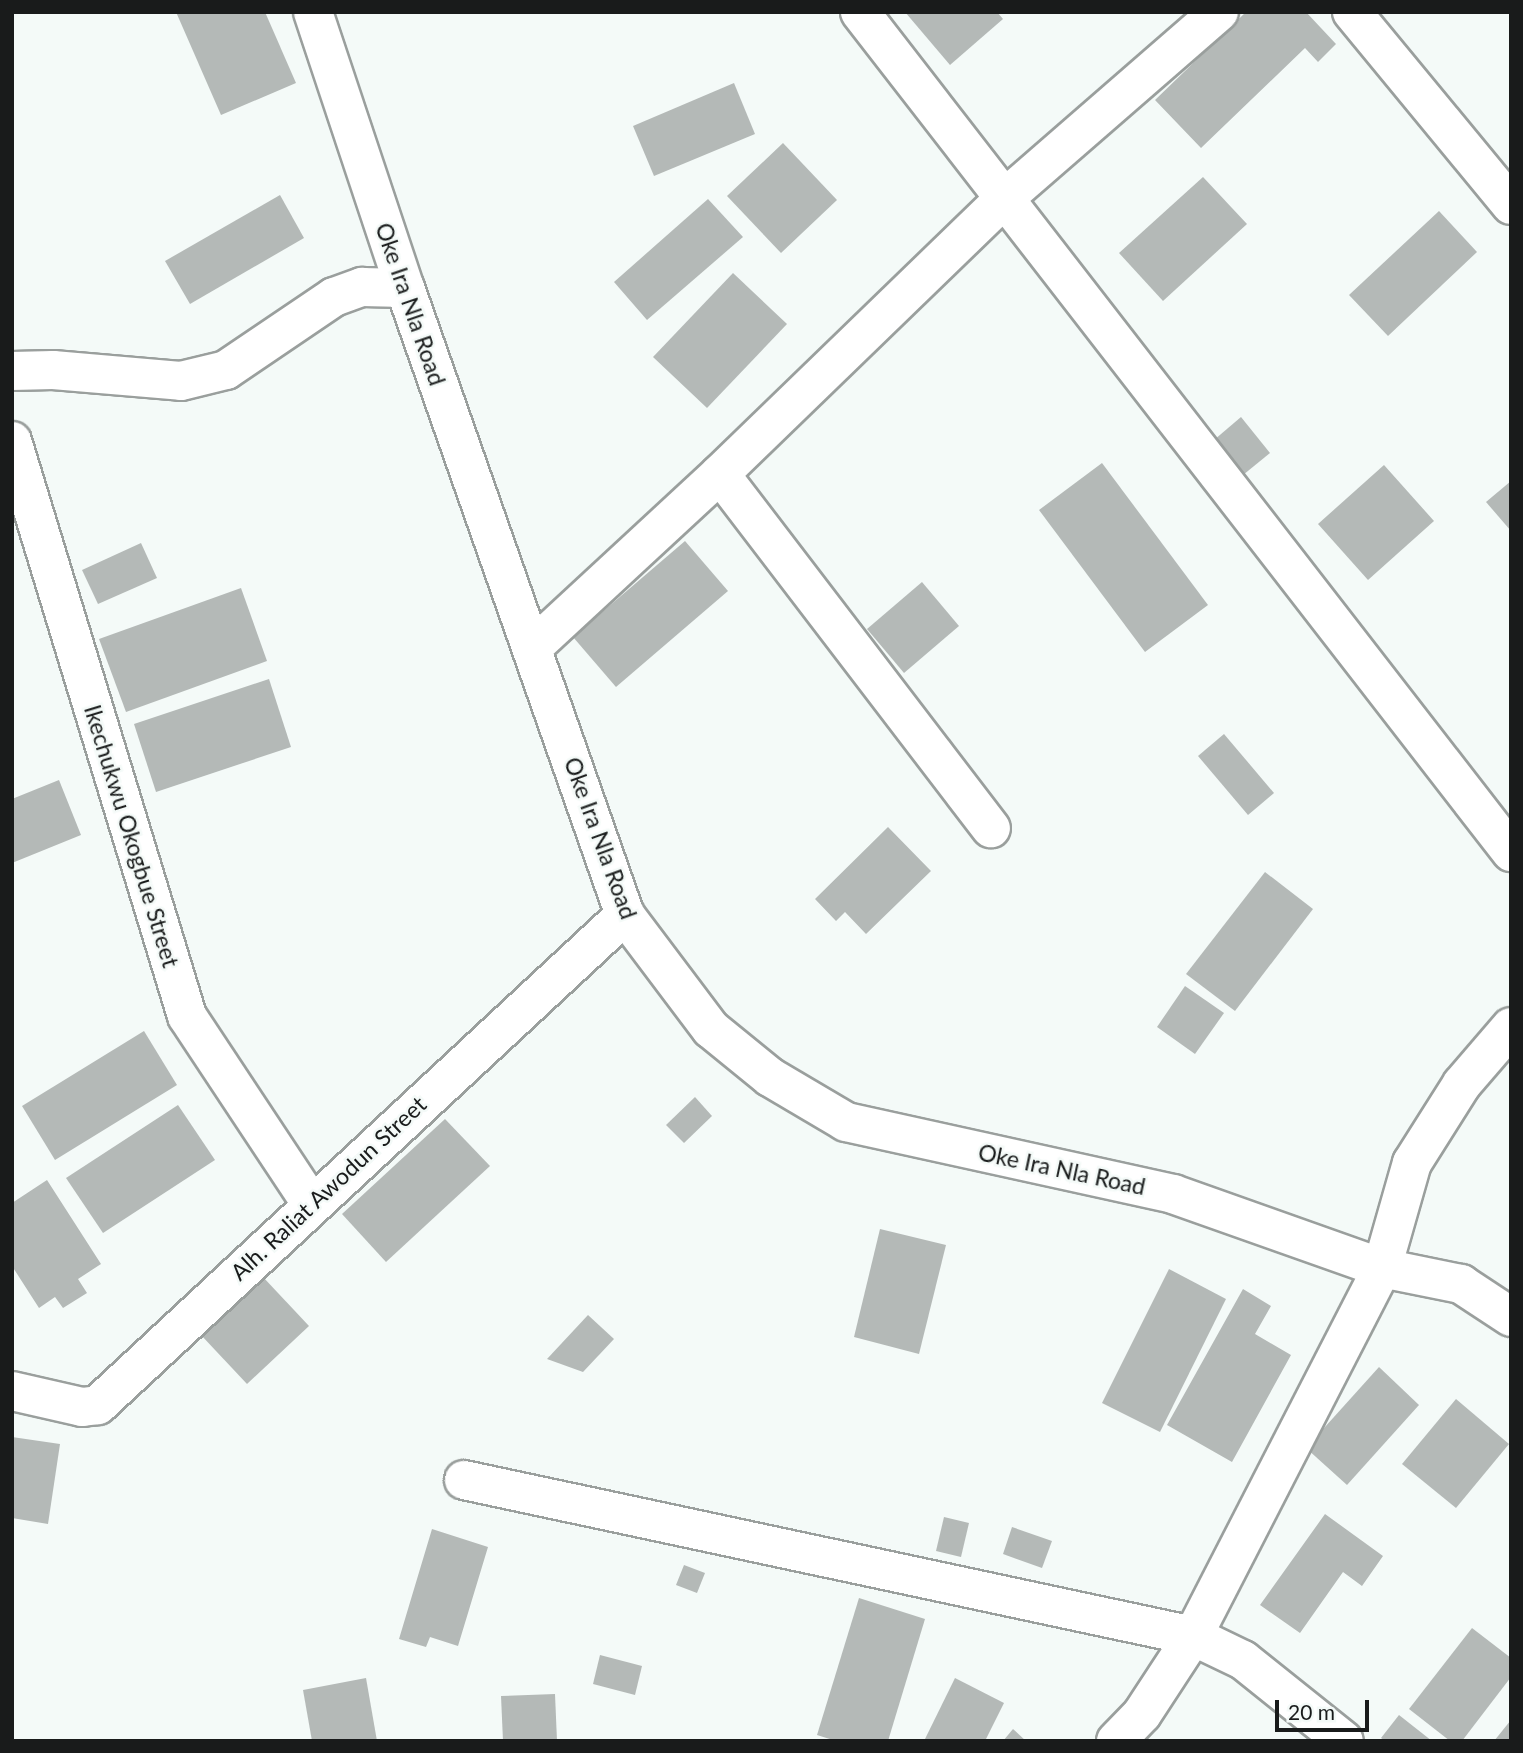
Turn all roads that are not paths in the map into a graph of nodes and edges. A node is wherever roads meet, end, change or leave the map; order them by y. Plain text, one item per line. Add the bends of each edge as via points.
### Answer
1 (313, 12) edge
2 (860, 12) edge
3 (1219, 12) edge
4 (1352, 12) edge
5 (1006, 197) junction
6 (1511, 205) edge
7 (405, 288) junction
8 (12, 371) edge
9 (12, 441) edge
10 (720, 474) junction
11 (533, 647) junction
12 (991, 828) dead end
13 (1511, 852) edge
14 (625, 915) junction
15 (1511, 1027) edge
16 (311, 1203) junction
17 (1382, 1268) junction
18 (1511, 1317) edge
19 (12, 1391) edge
20 (464, 1480) dead end
21 (1193, 1636) junction
22 (1116, 1741) edge
23 (1344, 1741) edge

1 - 7 street, Oke Ira Nla Road
2 - 5 street
3 - 5 street
4 - 6 street
5 - 10 street
5 - 13 street
7 - 8 street via 362,287 334,297 226,370 181,382 53,370
7 - 11 street, Oke Ira Nla Road
9 - 16 street, Ikechukwu Okogbue Street via 187,1016
10 - 11 street
10 - 12 street
11 - 14 street, Oke Ira Nla Road
14 - 16 street, Alh. Raliat Awodun Street
14 - 17 street, Oke Ira Nla Road via 711,1029 770,1077 846,1122 1173,1194
15 - 17 street via 1462,1084 1412,1163
16 - 19 street, Alh. Raliat Awodun Street via 98,1405 82,1407
17 - 18 street, Oke Ira Nla Road via 1461,1284
17 - 21 street
20 - 21 street
21 - 22 street via 1142,1714
21 - 23 street via 1243,1660

